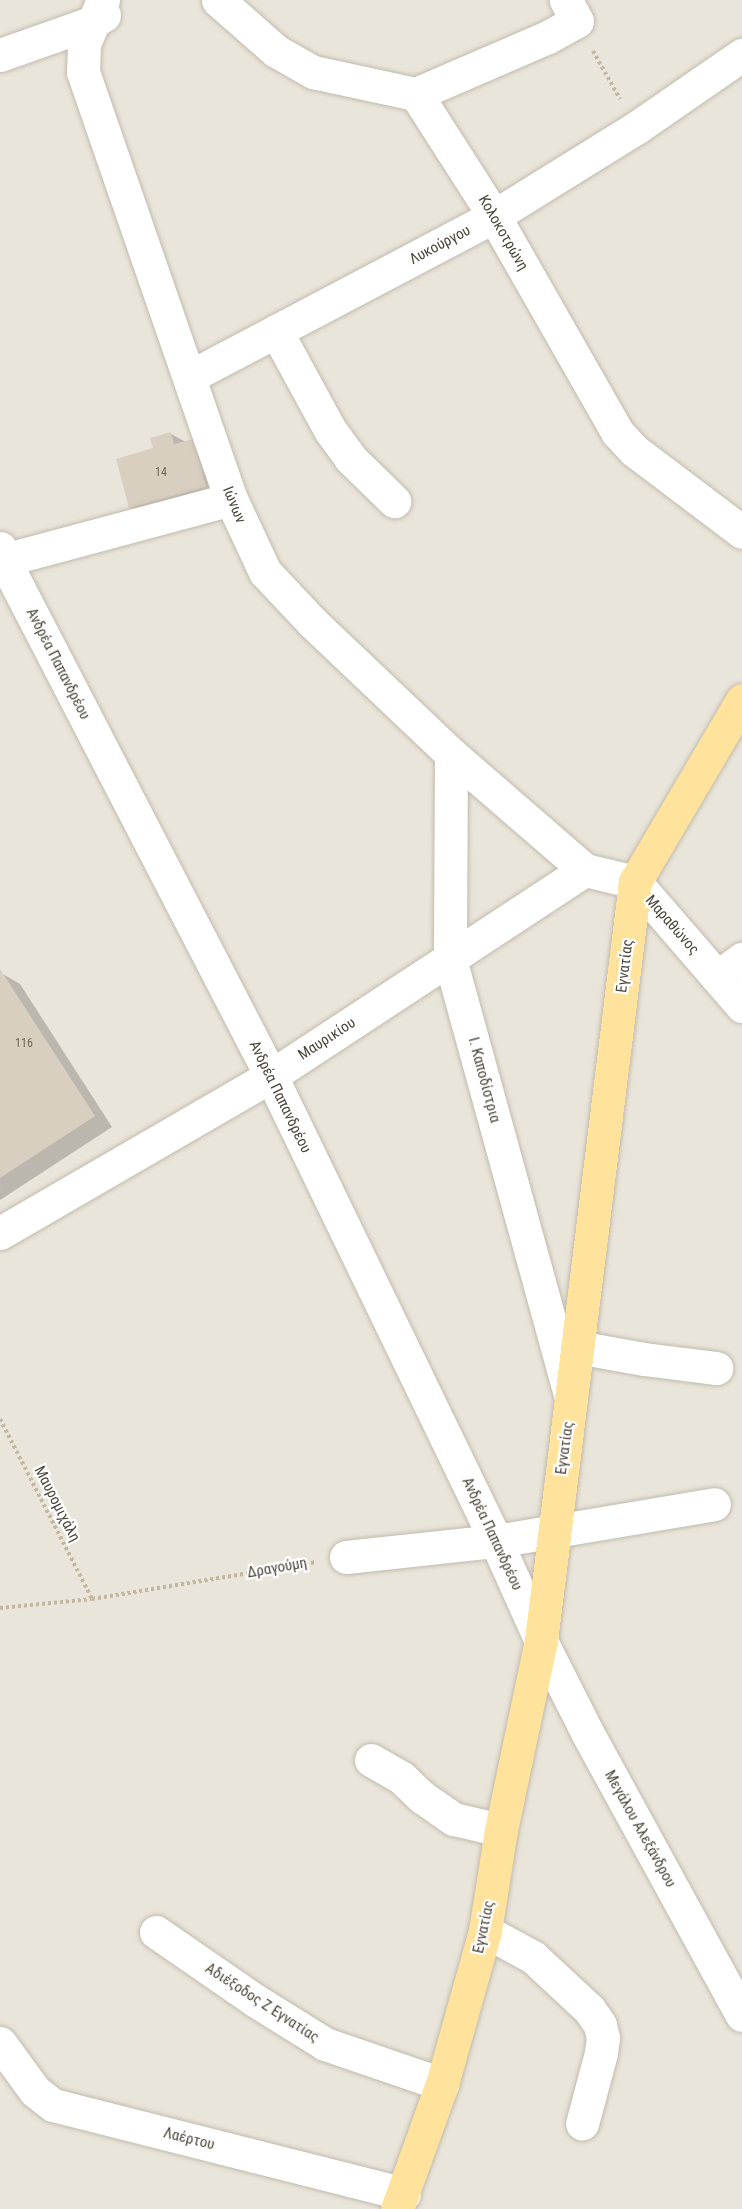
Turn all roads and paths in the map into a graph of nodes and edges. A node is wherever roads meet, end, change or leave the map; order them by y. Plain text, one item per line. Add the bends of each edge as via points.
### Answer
1 (125, 0) edge
2 (218, 0) edge
3 (98, 11) edge
4 (571, 11) edge
5 (0, 55) edge
6 (742, 55) edge
7 (416, 94) junction
8 (636, 128) junction
9 (494, 216) junction
10 (276, 331) junction
11 (189, 377) junction
12 (231, 499) junction
13 (394, 501) dead end
14 (742, 532) edge
15 (2, 554) edge
16 (742, 700) edge
17 (451, 754) junction
18 (585, 870) junction
19 (635, 882) junction
20 (450, 958) junction
21 (729, 968) edge
22 (742, 1006) edge
23 (271, 1076) junction
24 (0, 1233) edge
25 (577, 1347) junction
26 (716, 1368) dead end
27 (571, 1400) junction
28 (0, 1419) edge
29 (714, 1504) dead end
30 (554, 1530) junction
31 (496, 1541) junction
32 (346, 1557) joint
33 (92, 1599) junction
34 (0, 1608) edge
35 (541, 1641) junction
36 (371, 1760) dead end
37 (501, 1830) junction
38 (485, 1931) junction
39 (156, 1932) dead end
40 (738, 2000) edge
41 (0, 2043) edge
42 (442, 2084) junction
43 (582, 2124) dead end
44 (401, 2201) edge

1 - 3 street
2 - 7 street via 276,51 313,72
3 - 5 street
3 - 11 street, Ιώνων via 84,44 82,72
4 - 7 street via 548,37
4 - 8 path
6 - 8 street, Λυκούργου
7 - 9 street, Κολοκοτρώνη
8 - 9 street, Λυκούργου
9 - 10 street, Λυκούργου
9 - 14 street, Κολοκοτρώνη via 617,432 635,451
10 - 11 street, Λυκούργου
10 - 13 street via 330,430 350,458
11 - 12 street, Ιώνων
12 - 15 street
12 - 17 street, Ιώνων via 268,577
15 - 23 street, Ανδρέα Παπανδρέου
16 - 19 main road, Εγνατίας
17 - 18 street, Ιώνων
17 - 20 street, Ι. Καποδίστρια
18 - 19 street, Μαραθώνος
18 - 20 street, Μαυρικίου
19 - 21 street, Μαραθώνος
19 - 25 main road, Εγνατίας
20 - 23 street, Μαυρικίου
20 - 27 street, Ι. Καποδίστρια
21 - 22 street, Μαραθώνος
23 - 24 street, Μαυρικίου
23 - 31 street, Ανδρέα Παπανδρέου
25 - 26 street
25 - 27 main road, Εγνατίας
27 - 30 main road, Εγνατίας
28 - 33 path, Μαυρομιχάλη
29 - 30 street
30 - 31 street
30 - 35 main road, Εγνατίας
31 - 32 street
31 - 35 street, Ανδρέα Παπανδρέου
32 - 33 path, Δραγούμη
33 - 34 path, Δραγούμη
35 - 37 main road, Εγνατίας
35 - 40 street, Μεγάλου Αλεξάνδρου via 589,1736
36 - 37 street via 402,1778 454,1819
37 - 38 main road, Εγνατίας
38 - 42 main road, Εγνατίας
38 - 43 street via 533,1957 583,2002 600,2025 602,2053
39 - 42 street, Αδιέξοδος Ζ Εγνατίας via 325,2044
41 - 44 street, Λαέρτου via 35,2091 52,2105
42 - 44 main road, Εγνατίας

